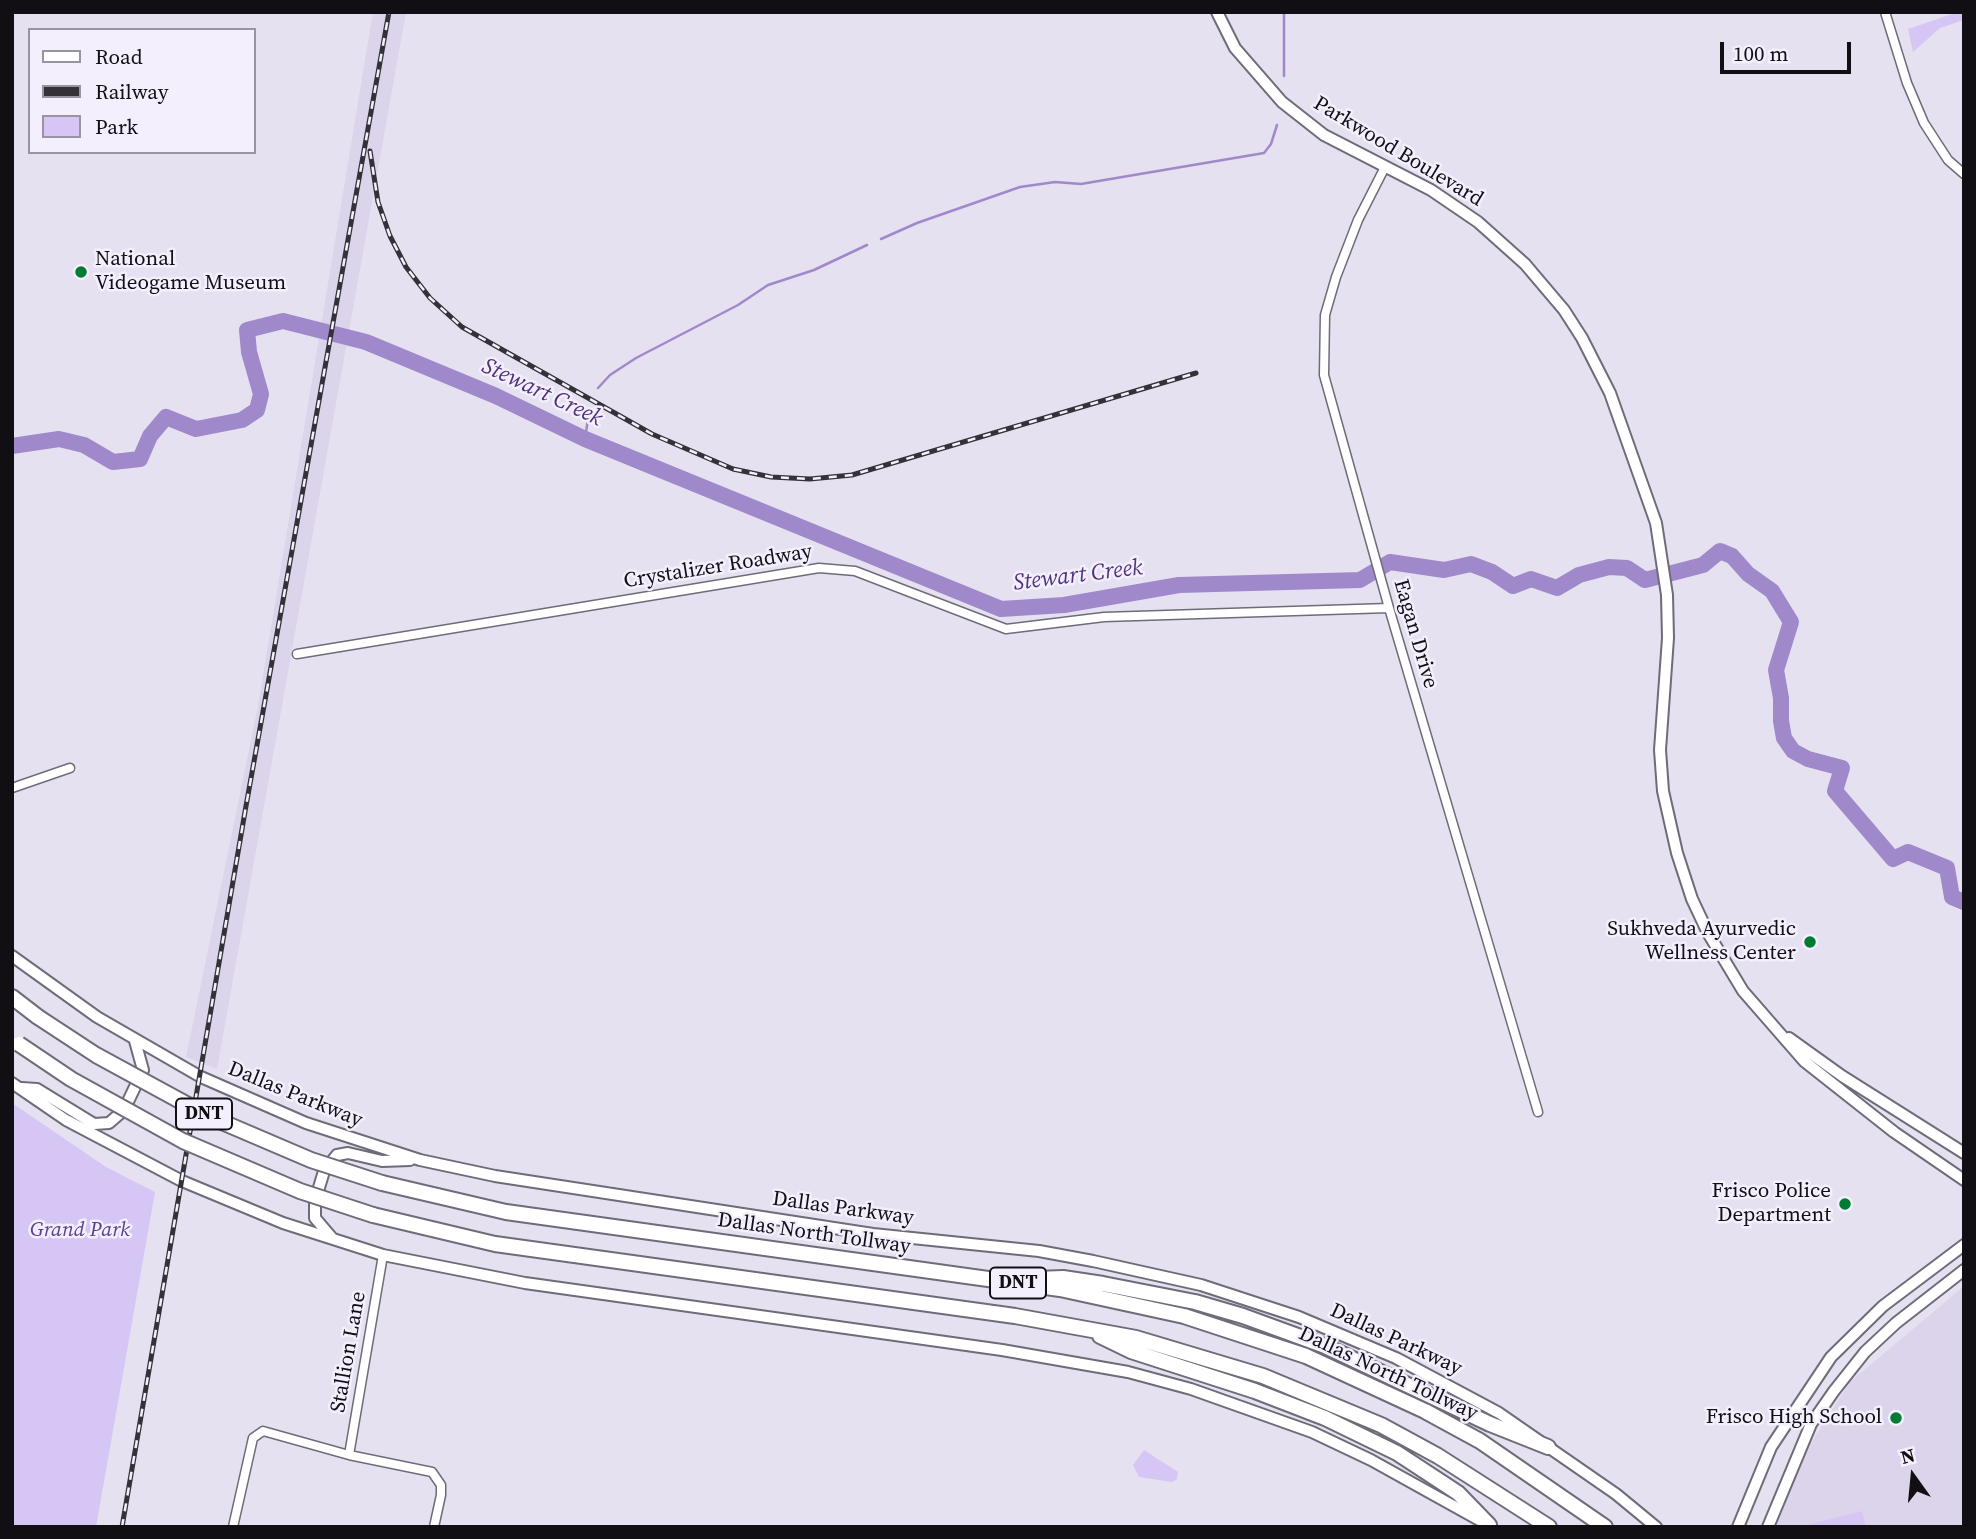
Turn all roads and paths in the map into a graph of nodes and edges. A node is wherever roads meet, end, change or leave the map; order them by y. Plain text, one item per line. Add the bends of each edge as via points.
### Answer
1 (1217, 12) edge
2 (1885, 12) edge
3 (1385, 167) junction
4 (1964, 174) edge
5 (1389, 608) junction
6 (297, 654) dead end
7 (70, 768) dead end
8 (12, 788) edge
9 (12, 956) edge
10 (12, 997) edge
11 (1773, 1026) junction
12 (16, 1041) edge
13 (135, 1041) junction
14 (16, 1086) edge
15 (1538, 1112) dead end
16 (1964, 1153) edge
17 (420, 1160) junction
18 (1964, 1180) edge
19 (336, 1241) junction
20 (1964, 1245) edge
21 (383, 1255) junction
22 (1964, 1270) edge
23 (1005, 1281) junction
24 (1080, 1326) junction
25 (1816, 1378) junction
26 (1834, 1391) junction
27 (1548, 1447) junction
28 (349, 1455) junction
29 (1490, 1526) edge
30 (233, 1527) edge
31 (434, 1527) edge
32 (1549, 1527) edge
33 (1605, 1527) edge
34 (1656, 1527) edge
35 (1738, 1527) edge
36 (1768, 1527) edge

1 - 3 main road, Parkwood Boulevard via 1235,48 1282,102 1324,135
2 - 4 street via 1924,123 1948,160
3 - 5 street, Eagan Drive via 1339,268 1325,315 1324,360 1327,388
3 - 11 main road, Parkwood Boulevard via 1431,190 1478,222 1525,264 1564,310 1610,393 1659,540 1668,638 1660,750 1663,791 1677,853 1708,933 1743,991
5 - 6 street, Crystalizer Roadway via 1104,617 1006,629 855,571 819,568
5 - 15 street, Eagan Drive
7 - 8 street
9 - 13 main road, Dallas Parkway
10 - 23 highway, Dallas North Tollway / DNT, bridge via 107,1061 208,1116 311,1160 382,1183 506,1212
11 - 16 main road, Parkwood Boulevard
11 - 18 main road, Parkwood Boulevard via 1804,1061 1835,1086
12 - 24 highway, DNT, bridge via 71,1079 183,1141 300,1191 373,1215 495,1244
13 - 14 main road via 143,1070 124,1110 109,1123 94,1124 37,1089
13 - 17 main road, Dallas Parkway via 262,1105
14 - 19 main road via 66,1120 182,1181
17 - 19 main road via 337,1155 324,1171 315,1210 321,1228
17 - 27 main road, Dallas Parkway via 495,1176 873,1234 1039,1251 1201,1285 1298,1317 1396,1358 1499,1413
19 - 21 main road
20 - 25 main road via 1883,1306
21 - 28 street, Stallion Lane
21 - 29 main road via 525,1283 1128,1372 1311,1432
22 - 26 main road via 1896,1323
23 - 27 highway via 1063,1278 1243,1316 1349,1356
23 - 33 highway, Dallas North Tollway / DNT via 1184,1316 1306,1356 1425,1410 1480,1441
24 - 29 highway via 1131,1351 1255,1391 1373,1441 1458,1493
24 - 32 highway, DNT via 1202,1357 1324,1400 1438,1456
25 - 26 main road
25 - 35 main road via 1772,1447
26 - 36 main road via 1811,1424
27 - 34 main road, Dallas Parkway
28 - 30 street via 257,1433
28 - 31 street via 424,1469 438,1478 441,1495

